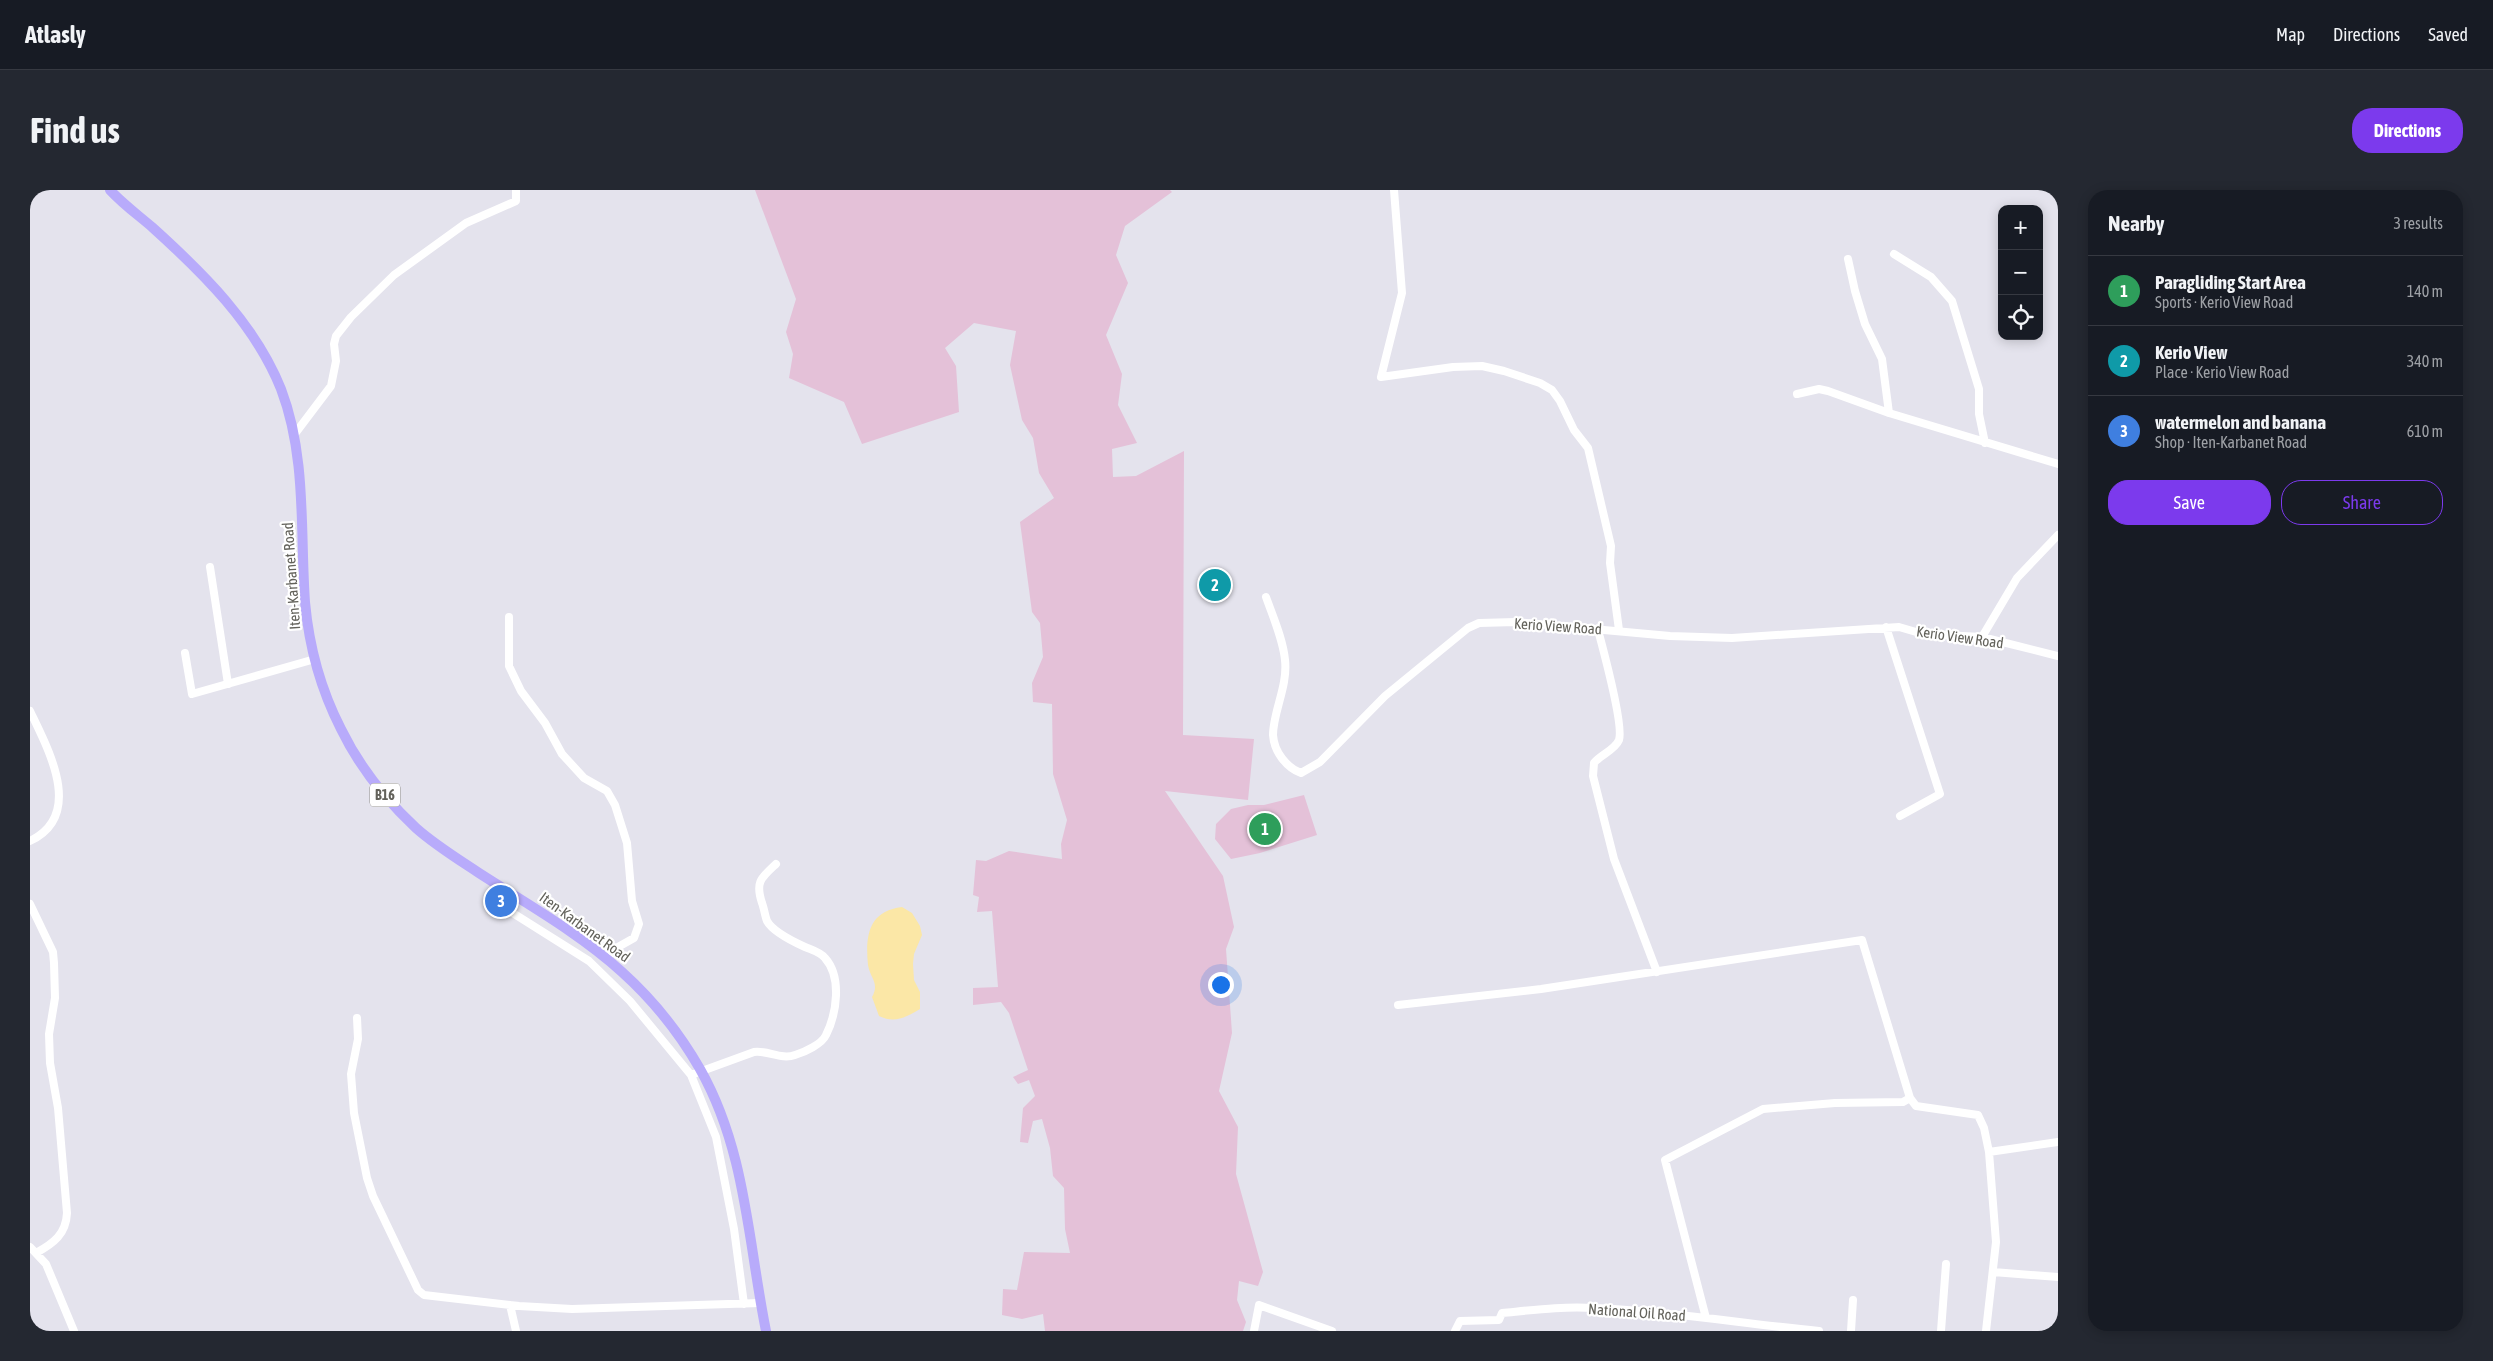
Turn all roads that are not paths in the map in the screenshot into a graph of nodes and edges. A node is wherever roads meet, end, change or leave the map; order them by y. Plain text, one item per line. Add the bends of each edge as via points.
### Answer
1 (110, 190) edge
2 (516, 190) edge
3 (1394, 190) edge
4 (1894, 254) dead end
5 (1848, 259) dead end
6 (1797, 394) dead end
7 (1889, 413) junction
8 (294, 436) junction
9 (1985, 443) junction
10 (2058, 464) edge
11 (2058, 535) edge
12 (210, 567) dead end
13 (1266, 597) dead end
14 (509, 617) dead end
15 (1886, 627) junction
16 (1598, 630) junction
17 (1619, 630) junction
18 (1982, 637) junction
19 (185, 653) dead end
20 (2058, 656) edge
21 (315, 659) junction
22 (228, 684) junction
23 (30, 711) edge
24 (1900, 816) dead end
25 (30, 841) edge
26 (776, 864) dead end
27 (492, 900) dead end
28 (30, 904) edge
29 (606, 959) junction
30 (1657, 972) junction
31 (1398, 1006) dead end
32 (357, 1018) dead end
33 (696, 1073) junction
34 (1910, 1098) junction
35 (2058, 1142) edge
36 (1989, 1152) junction
37 (30, 1247) edge
38 (36, 1254) junction
39 (1946, 1264) dead end
40 (1993, 1272) junction
41 (2058, 1277) edge
42 (1853, 1300) dead end
43 (760, 1303) junction
44 (744, 1304) junction
45 (510, 1305) junction
46 (1706, 1318) junction
47 (1747, 1328) edge
48 (74, 1331) edge
49 (516, 1331) edge
50 (766, 1331) edge
51 (1254, 1331) edge
52 (1332, 1331) edge
53 (1455, 1331) edge
54 (1820, 1331) edge
55 (1851, 1331) edge
56 (1941, 1331) edge
57 (1986, 1331) edge

1 - 8 main road, Iten-Karbanet Road / B16 via 231,305 259,345 280,387
2 - 8 street via 516,202 466,223 394,275 351,317 336,336 331,386
3 - 17 street via 1402,293 1381,376 1482,366 1540,383 1552,390 1588,448 1611,546 1610,563
4 - 9 street via 1931,277 1952,301 1979,389 1979,414
5 - 7 street via 1865,324 1882,359
6 - 7 street via 1828,390
7 - 9 street
8 - 21 main road, Iten-Karbanet Road / B16 via 306,604
9 - 10 street
11 - 18 street via 2017,578
12 - 22 street
13 - 16 street, Kerio View Road via 1285,659 1285,677 1273,736 1282,760 1301,773 1320,762 1385,696 1468,628 1480,623 1516,622
14 - 29 street via 509,666 521,691 545,723 562,754 584,778 607,792 621,821 627,843 632,901 639,924 634,938
15 - 17 street, Kerio View Road via 1732,638
15 - 18 street, Kerio View Road via 1923,634
15 - 24 street via 1940,794
16 - 17 street, Kerio View Road
16 - 30 street via 1620,736 1616,745 1594,763 1592,776 1614,859
18 - 20 street, Kerio View Road
19 - 22 street via 192,694
21 - 22 street
21 - 29 main road, Iten-Karbanet Road / B16 via 341,729 361,764 387,798 418,830
23 - 25 street via 60,784 59,799 48,828 44,834
26 - 33 street via 759,881 758,891 769,924 818,952 829,963 836,994 826,1036 797,1055 754,1052
27 - 33 street via 589,961 630,1000
28 - 38 street via 53,952 50,1062 58,1108 67,1213 63,1234
29 - 33 main road, Iten-Karbanet Road / B16 via 662,1015
30 - 31 street
30 - 34 street via 1862,940
32 - 45 street via 358,1039 351,1074 354,1113 367,1178 418,1290 429,1296
33 - 43 main road, Iten-Karbanet Road / B16 via 730,1138 741,1177
33 - 44 street via 716,1137 734,1229
34 - 36 street via 1916,1106 1978,1115
34 - 46 street via 1903,1102 1763,1109 1665,1160
35 - 36 street
36 - 40 street via 1996,1242
37 - 38 street
38 - 48 street via 46,1264
39 - 56 street
40 - 41 street
40 - 57 street
42 - 55 street
43 - 44 street
43 - 50 main road, Iten-Karbanet Road / B16
44 - 45 street via 572,1309
45 - 49 street
46 - 47 street, National Oil Road
46 - 53 street, National Oil Road via 1561,1308 1502,1313 1499,1320 1460,1321
47 - 54 street, National Oil Road
51 - 52 street via 1259,1305

